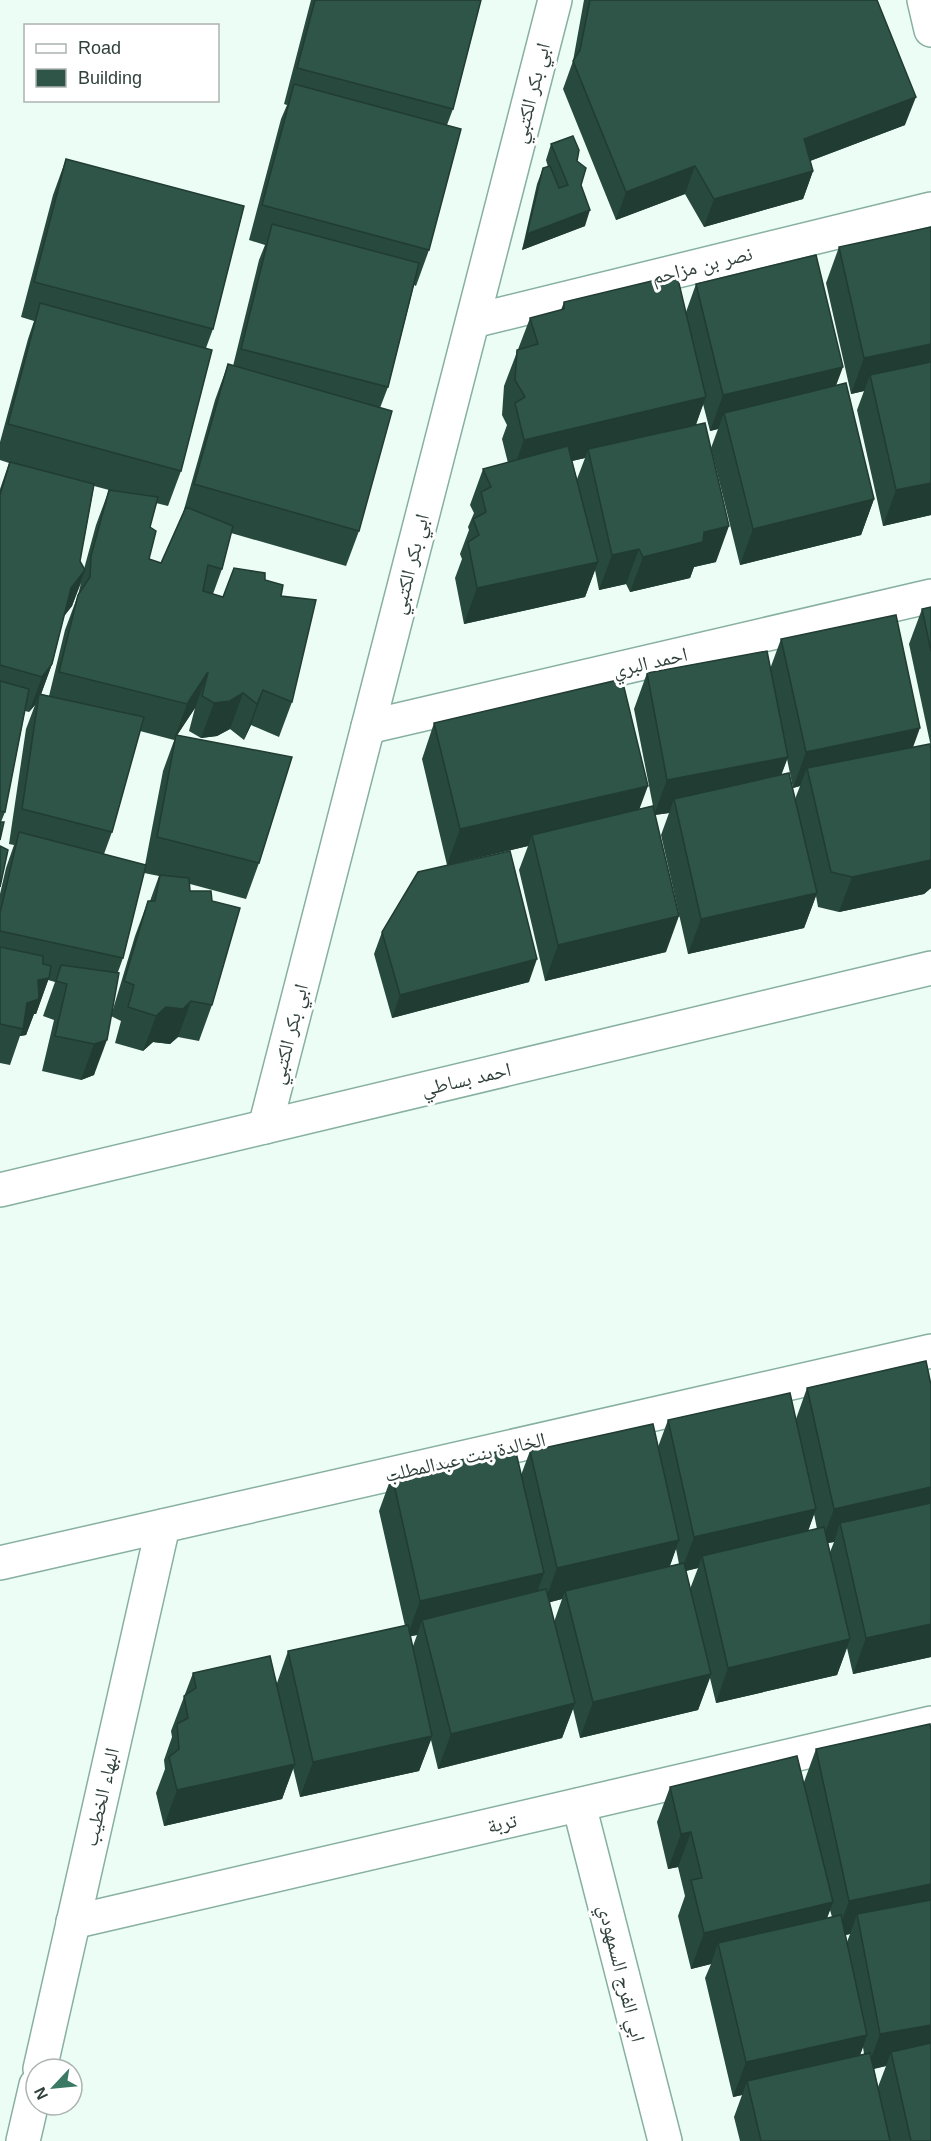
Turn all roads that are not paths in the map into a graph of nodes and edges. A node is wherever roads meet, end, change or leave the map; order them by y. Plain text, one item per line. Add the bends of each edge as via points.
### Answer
1 (555, 0) edge
2 (924, 0) edge
3 (931, 30) edge
4 (931, 210) edge
5 (473, 321) junction
6 (931, 596) edge
7 (368, 727) junction
8 (931, 969) edge
9 (265, 1127) junction
10 (0, 1190) edge
11 (931, 1351) edge
12 (163, 1526) junction
13 (0, 1563) edge
14 (931, 1723) edge
15 (579, 1805) junction
16 (73, 1922) junction
17 (43, 2057) edge
18 (29, 2117) edge
19 (23, 2141) edge
20 (665, 2141) edge

1 - 5 street, ابي بكر الكتبي
2 - 3 street
4 - 5 street, نصر بن مزاحم
5 - 7 street, ابي بكر الكتبي
6 - 7 street, احمد البري
7 - 9 street, ابي بكر الكتبي
8 - 9 street, احمد بساطي
9 - 10 street, احمد بساطي
11 - 12 street, الخالدة بنت عبدالمطلب
12 - 13 street, الخالدة بنت عبدالمطلب
12 - 16 street, البهاء الخطيب
14 - 15 street, تربة
15 - 16 street, تربة
15 - 20 street, ابي الفرج السمهودي
16 - 17 street, البهاء الخطيب
18 - 19 street

